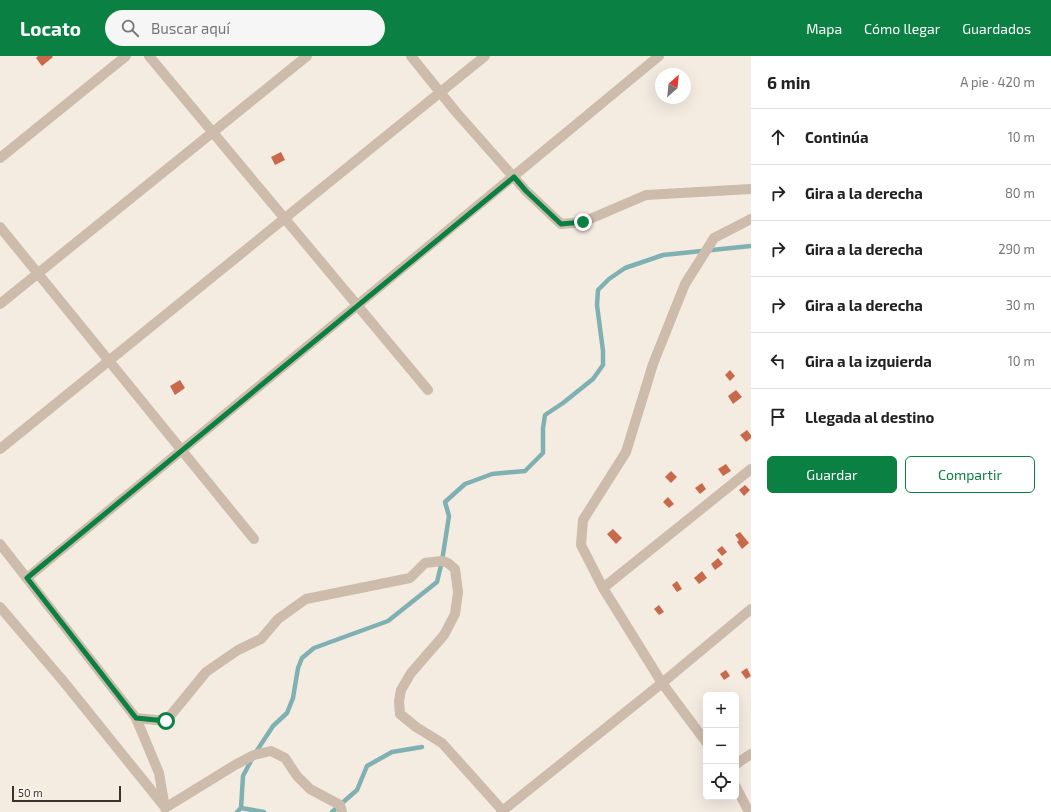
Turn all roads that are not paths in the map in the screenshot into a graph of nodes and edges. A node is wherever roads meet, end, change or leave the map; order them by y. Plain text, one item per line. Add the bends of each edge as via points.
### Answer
1 (126, 56) edge
2 (150, 56) edge
3 (307, 56) edge
4 (411, 56) edge
5 (485, 56) edge
6 (659, 56) edge
7 (441, 93) junction
8 (213, 132) junction
9 (0, 158) edge
10 (514, 177) junction
11 (751, 189) edge
12 (285, 219) junction
13 (751, 219) edge
14 (0, 227) edge
15 (38, 273) junction
16 (0, 304) edge
17 (358, 305) junction
18 (110, 360) junction
19 (428, 390) dead end
20 (0, 449) edge
21 (182, 449) junction
22 (751, 469) edge
23 (254, 539) dead end
24 (0, 544) edge
25 (27, 578) junction
26 (603, 588) junction
27 (0, 607) edge
28 (751, 609) edge
29 (662, 682) junction
30 (136, 718) junction
31 (703, 738) edge
32 (751, 754) edge
33 (739, 762) edge
34 (739, 793) edge
35 (165, 808) junction
36 (502, 811) edge
37 (342, 812) edge
38 (749, 812) edge

1 - 9 street
2 - 8 street
3 - 8 street
4 - 7 street
5 - 7 street
6 - 10 street
7 - 10 street
7 - 12 street
8 - 12 street
8 - 15 street
10 - 11 street via 561,224 583,222 646,195
10 - 17 street
12 - 17 street
12 - 18 street
13 - 26 street via 714,238 684,284 653,364 626,452 583,520 581,545
14 - 15 street
15 - 16 street
15 - 18 street
17 - 19 street
17 - 21 street
18 - 20 street
18 - 21 street
21 - 23 street
21 - 25 street
22 - 26 street
24 - 25 street
25 - 30 street
26 - 29 street
27 - 35 street
28 - 29 street
29 - 31 street
29 - 36 street
30 - 35 street via 159,773
30 - 36 street via 166,721 206,672 238,650 261,639 278,619 306,600 410,578 425,563 448,562 455,569 458,592 454,614 444,635 411,673 401,690 400,714 442,743
32 - 33 street
34 - 38 street
35 - 37 street via 235,765 254,755 271,751 285,758 310,789 340,805

